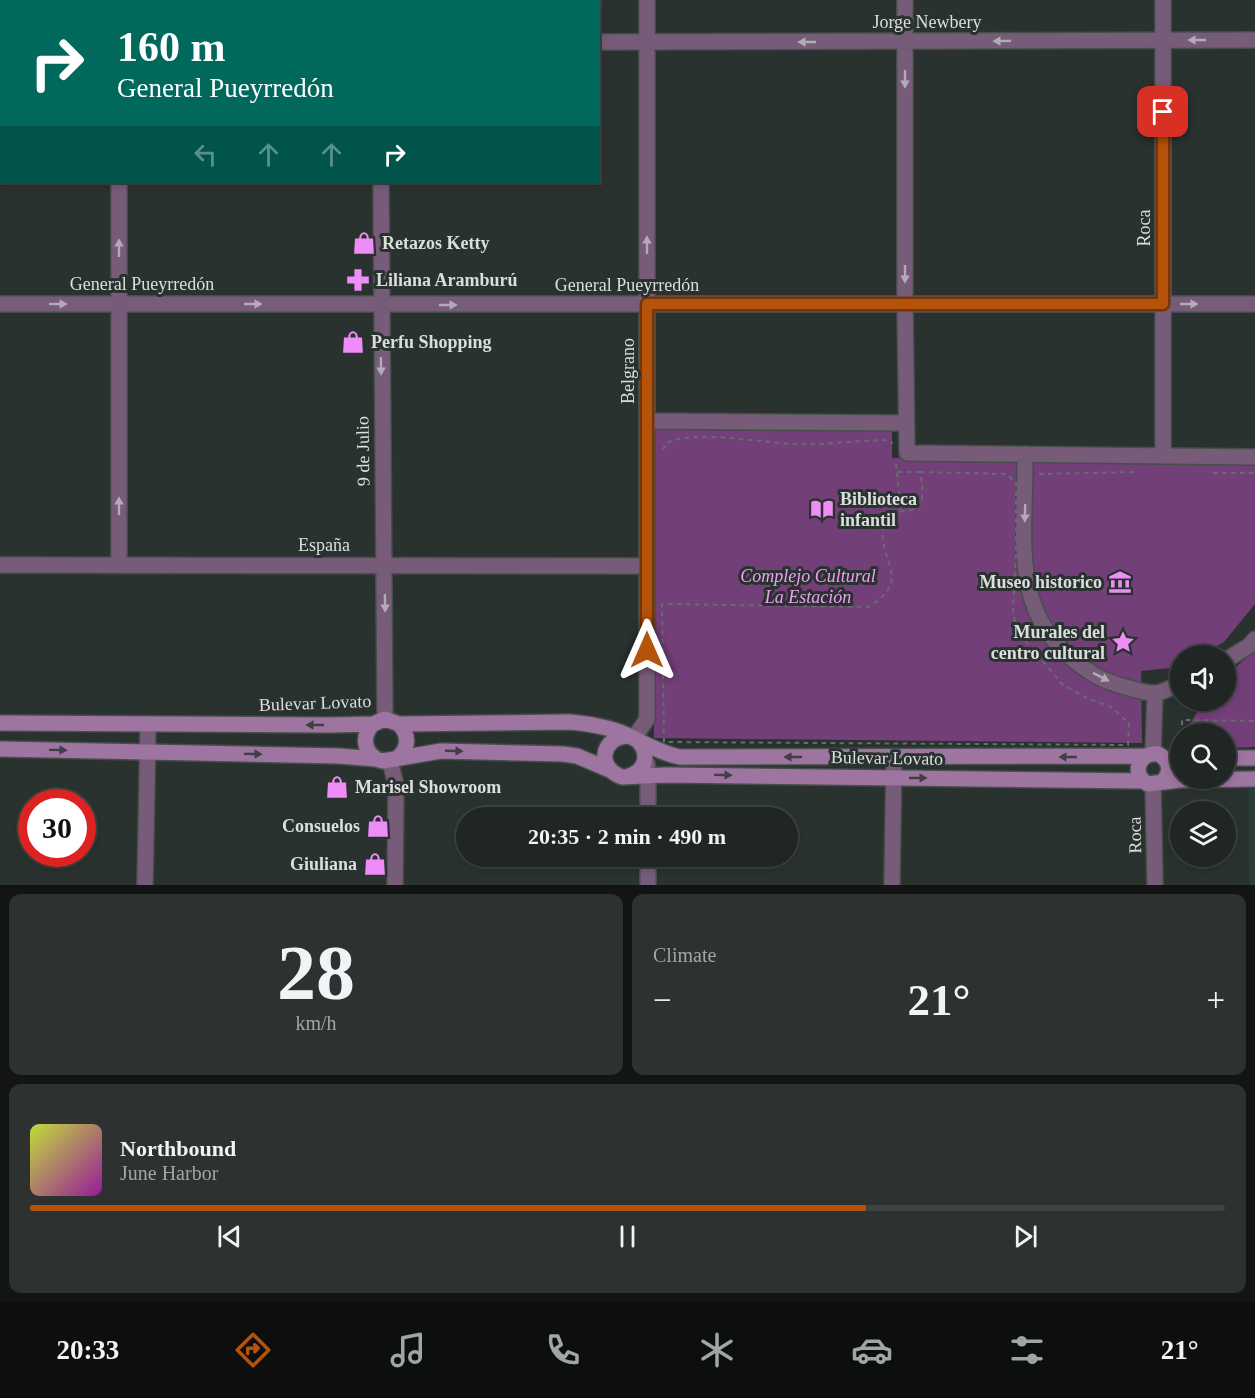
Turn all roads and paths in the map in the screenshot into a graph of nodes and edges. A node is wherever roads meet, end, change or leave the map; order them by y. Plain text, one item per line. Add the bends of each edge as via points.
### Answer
1 (647, 0) edge
2 (905, 0) edge
3 (1163, 0) edge
4 (1163, 40) junction
5 (1255, 40) edge
6 (600, 42) edge
7 (647, 42) junction
8 (905, 42) junction
9 (119, 183) edge
10 (381, 183) edge
11 (0, 304) edge
12 (119, 304) junction
13 (647, 304) junction
14 (1163, 304) junction
15 (1255, 304) edge
16 (381, 305) junction
17 (905, 305) junction
18 (647, 421) junction
19 (906, 423) junction
20 (894, 444) dead end
21 (1025, 454) junction
22 (660, 456) dead end
23 (1163, 456) junction
24 (1255, 457) edge
25 (902, 458) junction
26 (898, 472) junction
27 (920, 472) junction
28 (1144, 472) dead end
29 (1210, 473) dead end
30 (1040, 474) dead end
31 (1255, 474) edge
32 (902, 512) junction
33 (0, 565) edge
34 (119, 565) junction
35 (383, 565) junction
36 (647, 566) junction
37 (662, 596) dead end
38 (662, 607) junction
39 (1255, 639) edge
40 (1236, 654) edge
41 (1170, 688) edge
42 (1155, 693) junction
43 (1255, 721) edge
44 (386, 722) junction
45 (0, 723) edge
46 (1182, 723) edge
47 (148, 725) junction
48 (634, 739) junction
49 (0, 749) edge
50 (146, 751) junction
51 (1154, 755) junction
52 (894, 757) junction
53 (1170, 757) edge
54 (1236, 758) edge
55 (1255, 758) edge
56 (387, 759) junction
57 (646, 759) junction
58 (610, 770) junction
59 (629, 776) junction
60 (648, 776) junction
61 (894, 778) junction
62 (1255, 779) edge
63 (1153, 782) junction
64 (648, 807) edge
65 (648, 867) edge
66 (144, 885) edge
67 (395, 885) edge
68 (648, 885) edge
69 (892, 885) edge
70 (1155, 885) edge

1 - 7 street, Belgrano
2 - 8 street
3 - 4 street, Roca
5 -> 4 street, Jorge Newbery
4 -> 8 street, Jorge Newbery
4 - 14 street, Roca
6 - 7 street, Jorge Newbery
8 -> 7 street, Jorge Newbery
13 -> 7 street, Belgrano
8 -> 17 street
12 -> 9 street
10 - 16 street, 9 de Julio
11 -> 12 street, General Pueyrredón
12 -> 16 street, General Pueyrredón
34 -> 12 street
16 -> 13 street, General Pueyrredón
13 - 17 street, General Pueyrredón
13 - 18 street, Belgrano
14 -> 15 street, General Pueyrredón
14 - 17 street, General Pueyrredón
14 - 23 street, Roca
16 -> 35 street, 9 de Julio
17 - 19 street
18 - 19 street
18 - 36 street, Belgrano
19 - 25 street
20 - 22 path via 889,440 795,444 678,438 666,443
21 - 23 street
21 - 25 street
21 -> 42 street via 1024,565 1038,618 1078,665 1107,681
23 - 24 street
25 - 26 path
26 - 27 path
26 - 32 path
27 - 32 path via 920,504 915,510
27 - 38 path via 1007,474 1013,478 1013,611 1017,631 1062,684 1121,714 1129,723 1128,745 664,742
28 - 30 path
29 - 31 path
32 - 38 path via 893,515 884,531 891,585 881,599 868,607
33 - 34 street, España
34 - 35 street, España
35 - 36 street, España
35 -> 44 street, 9 de Julio
36 - 48 street, Belgrano via 647,719
37 - 38 path
39 - 40 street
41 - 42 street
42 - 51 street, Roca
43 - 46 path
44 -> 47 main road, Bulevar Lovato
44 - 48 main road, Bulevar Lovato via 570,722 607,728
44 - 56 main road, 9 de Julio via 407,735 405,749
44 - 56 main road, 9 de Julio via 368,729 365,742 367,749
45 - 47 main road, Bulevar Lovato
47 - 50 street
52 -> 48 main road, Bulevar Lovato via 680,757
48 - 57 main road via 643,747
48 - 58 main road via 614,740 606,750
49 -> 50 main road
50 -> 56 main road
50 - 66 street
51 -> 52 main road, Bulevar Lovato
51 - 53 main road, Bulevar Lovato
51 - 63 main road, Roca via 1169,769 1166,778
51 - 63 main road, Roca via 1138,765 1140,777
52 - 61 street
54 - 55 main road
56 -> 58 main road via 441,751 562,754
56 - 67 street via 396,785
57 - 59 main road via 640,770
57 - 60 street
58 - 59 main road
59 - 60 main road, Bulevar Lovato
60 -> 61 main road, Bulevar Lovato
60 - 64 street
61 -> 63 main road, Bulevar Lovato
61 - 69 street
62 - 63 main road, Bulevar Lovato
63 - 70 street, Roca
65 - 68 street

